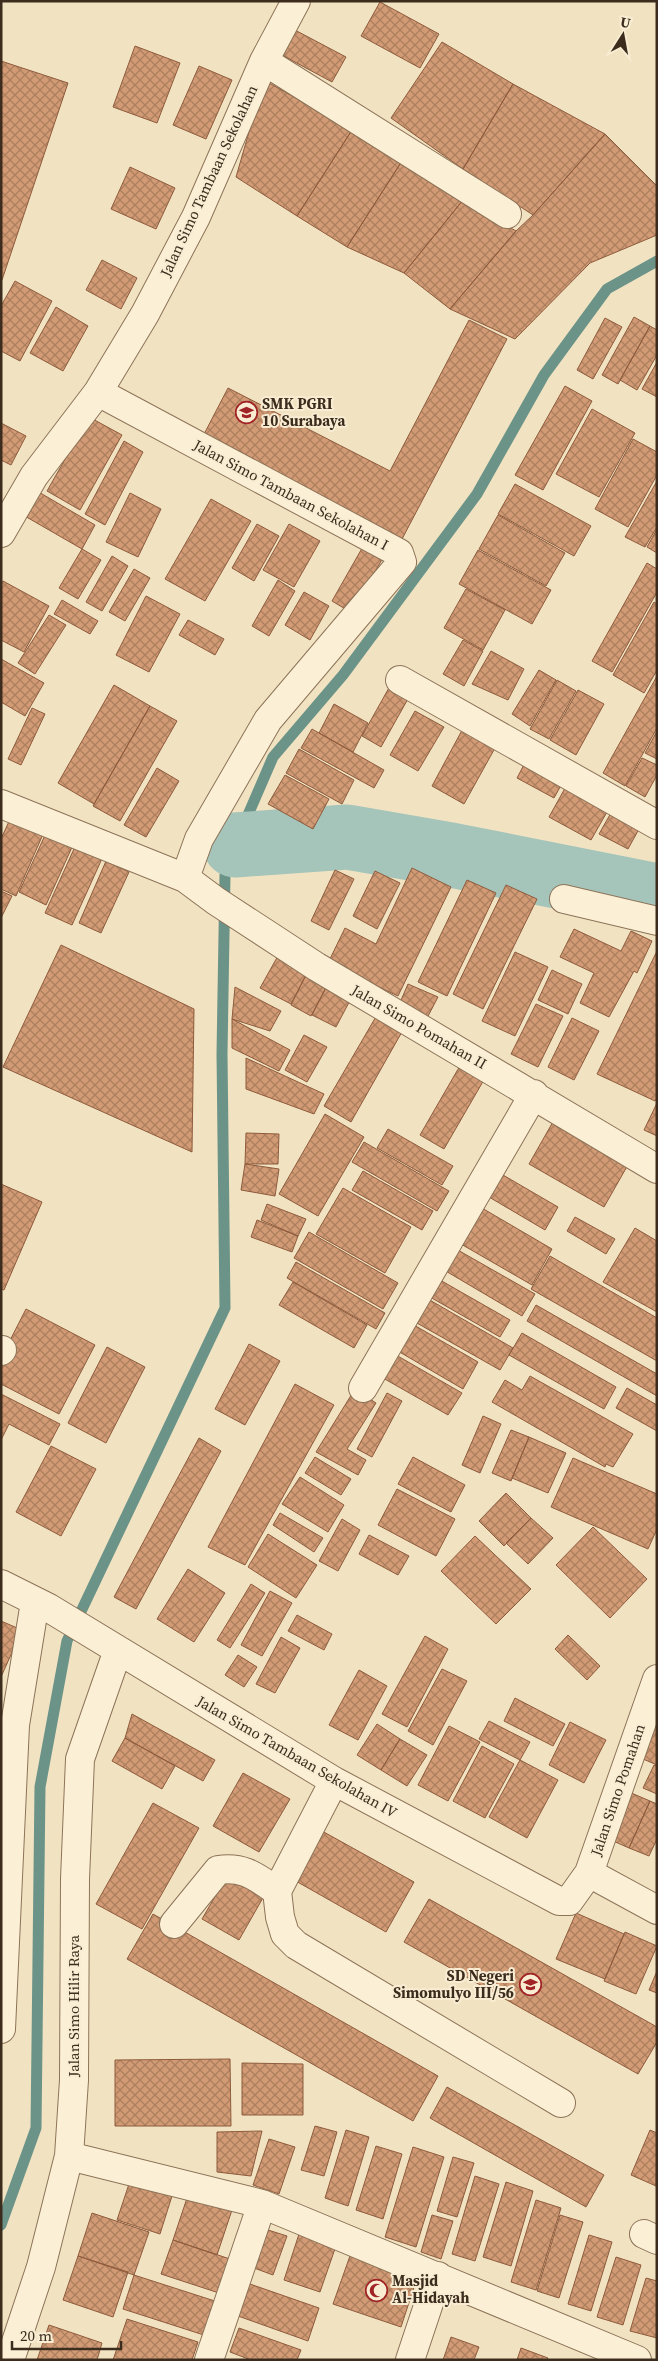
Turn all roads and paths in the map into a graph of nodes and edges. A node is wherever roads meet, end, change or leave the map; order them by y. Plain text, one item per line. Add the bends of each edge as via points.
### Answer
1 (296, 1) edge
2 (264, 61) junction
3 (507, 214) dead end
4 (98, 392) junction
5 (1, 533) edge
6 (400, 680) dead end
7 (1, 804) edge
8 (657, 825) edge
9 (186, 878) junction
10 (564, 898) dead end
11 (657, 921) edge
12 (534, 1094) junction
13 (657, 1169) edge
14 (363, 1388) dead end
15 (1, 1584) edge
16 (42, 1605) junction
17 (108, 1645) junction
18 (657, 1679) edge
19 (334, 1782) junction
20 (589, 1873) junction
21 (277, 1892) junction
22 (657, 1910) edge
23 (174, 1924) dead end
24 (1, 2029) edge
25 (561, 2103) dead end
26 (69, 2156) junction
27 (262, 2204) junction
28 (438, 2276) junction
29 (10, 2360) edge
30 (210, 2360) edge
31 (410, 2360) edge
32 (637, 2360) edge

1 - 2 street, Jalan Simo Tambaan Sekolahan
2 - 3 street
2 - 4 street, Jalan Simo Tambaan Sekolahan via 196,217 145,314
4 - 5 street, Jalan Simo Tambaan Sekolahan via 34,476
4 - 9 street, Jalan Simo Tambaan Sekolahan I via 400,553 402,557 402,562 268,720 199,839
6 - 8 street
7 - 9 street, Jalan Simo Pomahan II
9 - 12 street, Jalan Simo Pomahan II via 316,967
10 - 11 street
12 - 13 street, Jalan Simo Pomahan II
12 - 14 street
15 - 16 street, Jalan Simo Tambaan Sekolahan IV
16 - 17 street, Jalan Simo Tambaan Sekolahan IV
16 - 24 street via 15,1725
17 - 19 street, Jalan Simo Tambaan Sekolahan IV
17 - 26 street, Jalan Simo Hilir Raya via 80,1759 75,1879 74,2080
18 - 20 street, Jalan Simo Pomahan
19 - 20 street, Jalan Simo Tambaan Sekolahan IV via 554,1900 569,1901
19 - 21 street
20 - 22 street
21 - 23 street via 247,1872 232,1868 218,1870
21 - 25 street via 285,1934 296,1945
26 - 27 street
26 - 29 street, Jalan Simo Hilir Raya via 41,2267
27 - 28 street
27 - 30 street
28 - 31 street
28 - 32 street

